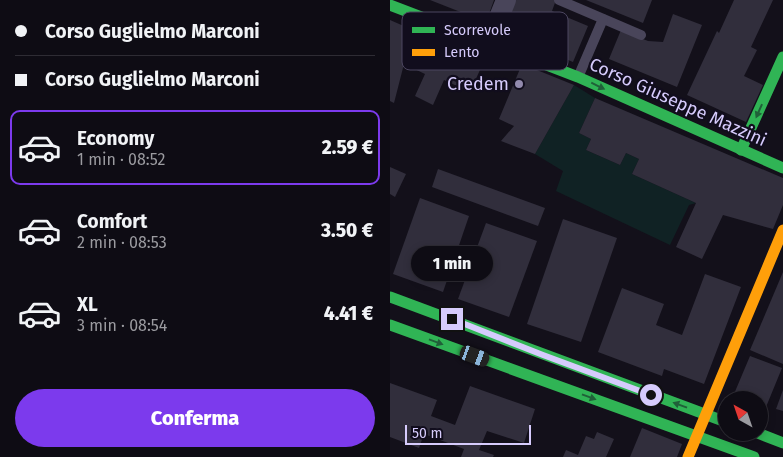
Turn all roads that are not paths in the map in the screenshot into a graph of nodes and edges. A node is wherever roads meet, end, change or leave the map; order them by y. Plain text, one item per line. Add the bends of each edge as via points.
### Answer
1 (506, 0) edge
2 (559, 0) edge
3 (390, 5) edge
4 (409, 12) edge
5 (501, 12) edge
6 (603, 19) junction
7 (641, 35) dead end
8 (783, 57) edge
9 (560, 70) edge
10 (776, 72) junction
11 (578, 77) junction
12 (781, 90) dead end
13 (741, 150) junction
14 (776, 154) dead end
15 (759, 158) junction
16 (783, 168) edge
17 (783, 230) edge
18 (390, 297) edge
19 (390, 325) edge
20 (468, 325) junction
21 (458, 350) junction
22 (569, 365) junction
23 (560, 386) junction
24 (706, 415) junction
25 (718, 419) edge
26 (697, 436) junction
27 (768, 437) edge
28 (783, 443) edge
29 (688, 457) edge
30 (754, 457) edge

1 - 5 street
2 - 6 lane
3 - 4 street, Corso Giuseppe Mazzini
6 - 7 lane
6 - 11 lane
8 - 10 street
9 - 11 street, Corso Giuseppe Mazzini
10 - 12 street
10 -> 13 street
11 -> 13 street, Corso Giuseppe Mazzini
13 - 15 street, Corso Giuseppe Mazzini
14 - 15 street
15 - 16 street, Corso Giuseppe Mazzini
17 - 24 street
18 - 20 street
19 -> 21 street
20 - 21 street
20 - 22 street
21 - 23 street
22 - 23 street
24 -> 22 street
23 -> 26 street
24 - 25 street
24 - 26 street
26 - 29 street
26 - 30 street
27 - 28 street

